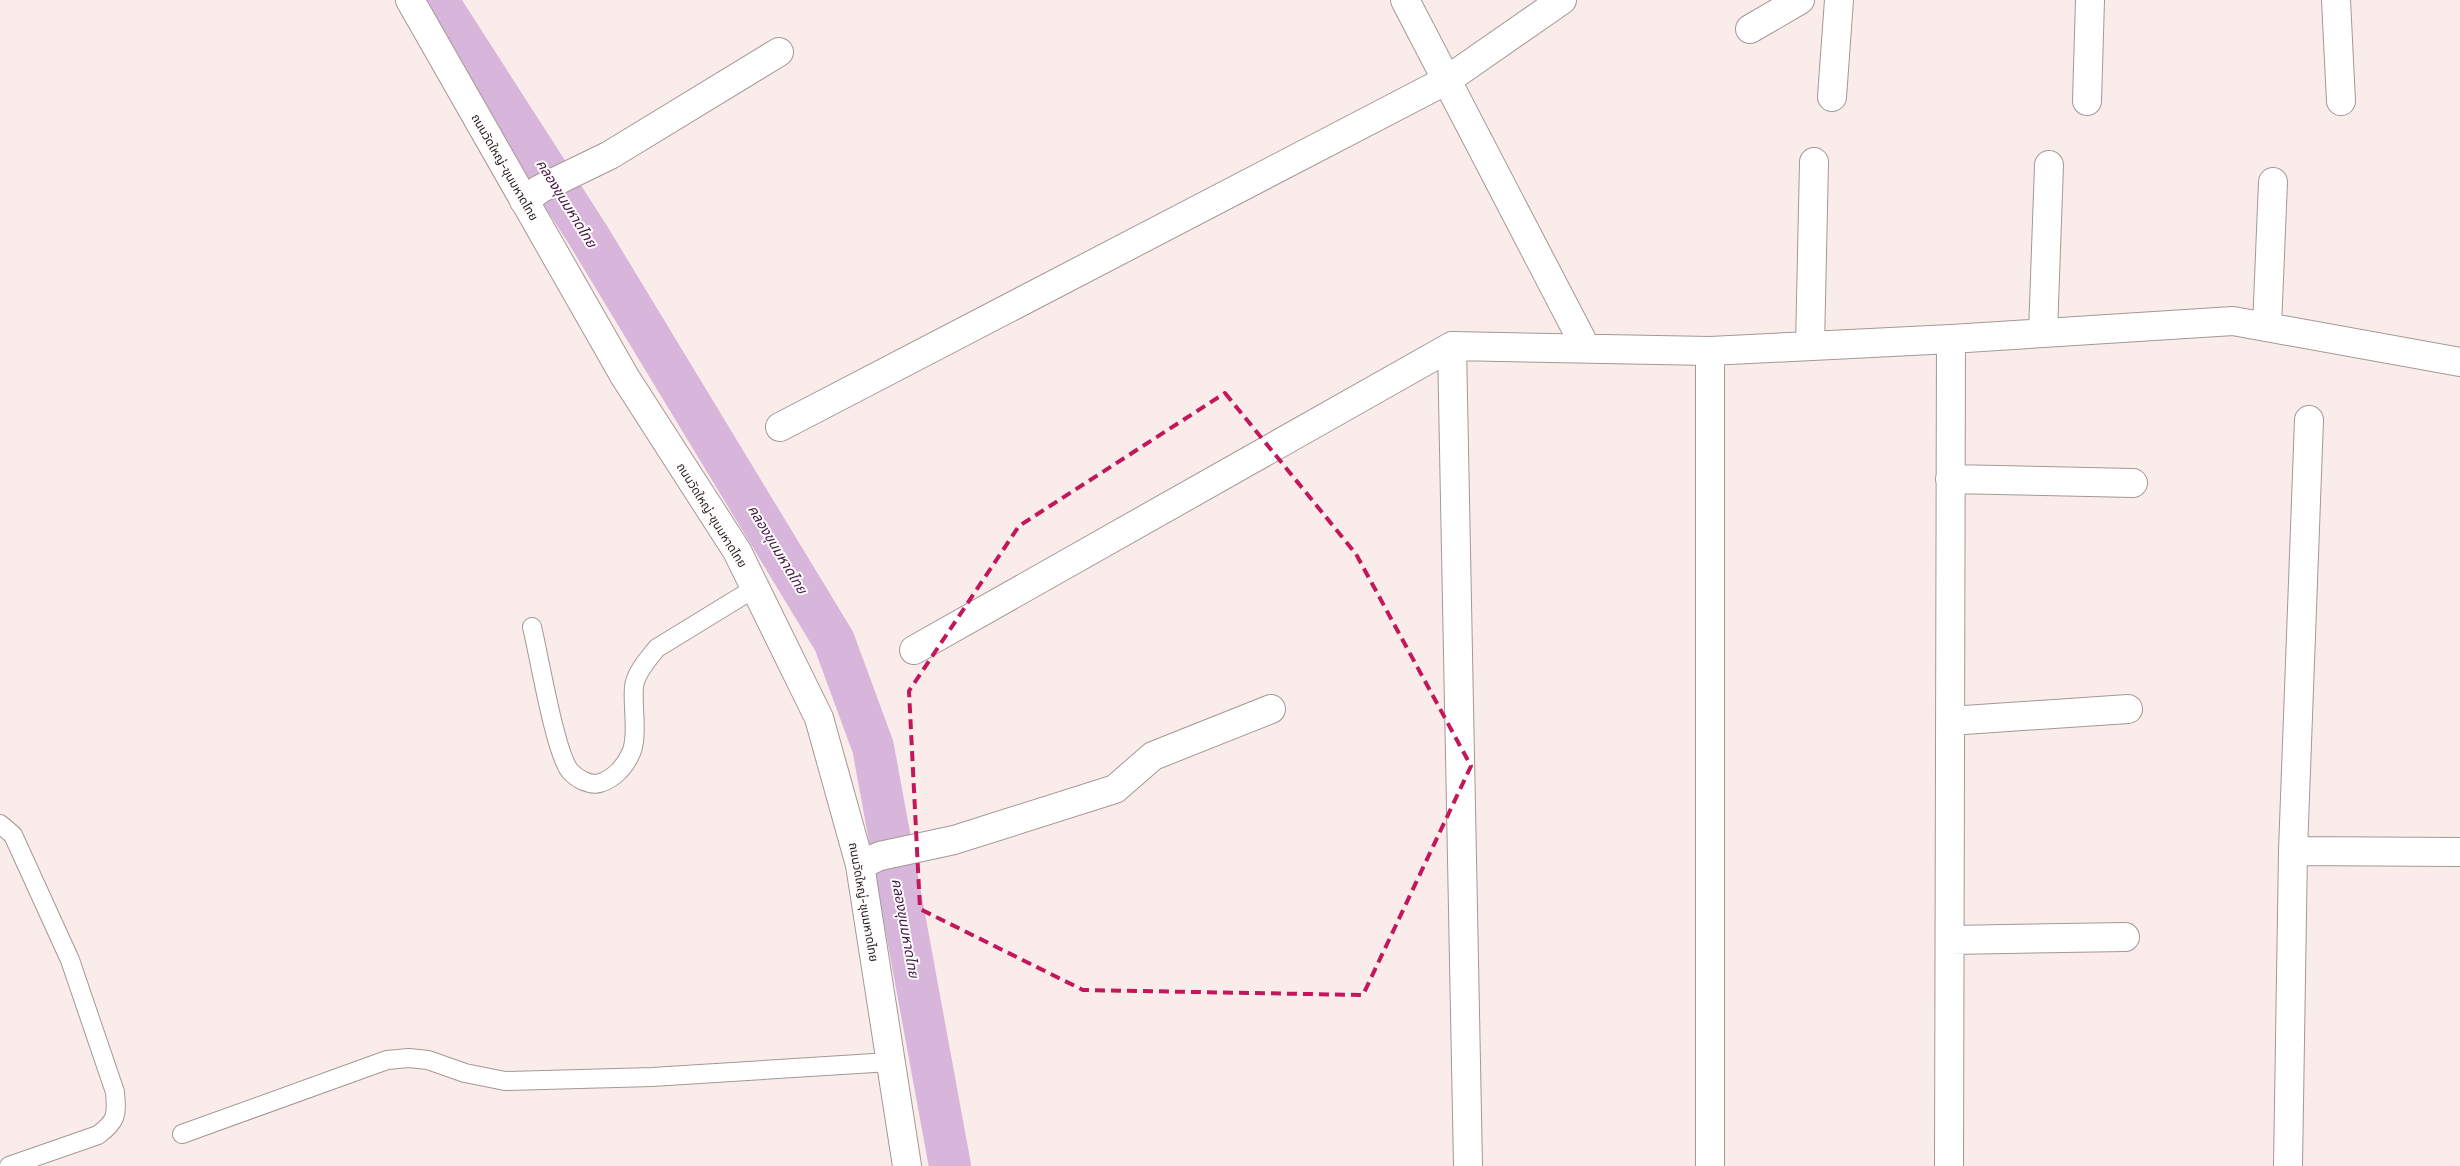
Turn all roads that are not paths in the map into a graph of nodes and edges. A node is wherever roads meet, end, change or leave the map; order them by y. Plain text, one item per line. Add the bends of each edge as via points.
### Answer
1 (410, 0) edge
2 (1405, 0) edge
3 (1562, 0) edge
4 (1800, 0) edge
5 (1839, 0) edge
6 (2090, 0) edge
7 (2336, 0) edge
8 (1750, 29) dead end
9 (779, 52) dead end
10 (1446, 80) junction
11 (1832, 97) dead end
12 (2087, 101) dead end
13 (2340, 102) dead end
14 (1814, 162) dead end
15 (2049, 165) dead end
16 (2273, 182) dead end
17 (532, 195) junction
18 (2267, 327) junction
19 (2043, 333) junction
20 (1951, 339) junction
21 (1452, 346) junction
22 (1810, 346) junction
23 (1586, 348) junction
24 (1710, 351) junction
25 (2460, 362) edge
26 (2309, 420) dead end
27 (780, 427) dead end
28 (1950, 479) junction
29 (2133, 483) dead end
30 (755, 588) junction
31 (532, 627) dead end
32 (914, 650) dead end
33 (1271, 709) dead end
34 (2128, 709) dead end
35 (1950, 721) junction
36 (0, 824) edge
37 (2293, 852) junction
38 (2460, 852) edge
39 (870, 861) junction
40 (2125, 937) dead end
41 (1950, 940) junction
42 (890, 1062) junction
43 (182, 1134) dead end
44 (9, 1166) edge
45 (907, 1166) edge
46 (1468, 1166) edge
47 (1710, 1166) edge
48 (1949, 1166) edge
49 (2288, 1166) edge

1 - 17 street, ถนนวัดใหญ่-ขุนมหาดไทย
2 - 10 street
3 - 10 street
4 - 8 street
5 - 11 street
6 - 12 street
7 - 13 street
9 - 17 street via 610,154
10 - 23 street
10 - 27 street
14 - 22 street
15 - 19 street
16 - 18 street
17 - 30 street, ถนนวัดใหญ่-ขุนมหาดไทย via 625,377 737,551
18 - 19 street via 2233,321
18 - 25 street
19 - 20 street
20 - 22 street
20 - 28 street
21 - 23 street
21 - 32 street
21 - 46 street
22 - 24 street
23 - 24 street
24 - 47 street
26 - 37 street
28 - 29 street
28 - 35 street
30 - 31 lane via 657,648 634,686 631,754 616,775 594,785 570,770 558,742
30 - 39 street, ถนนวัดใหญ่-ขุนมหาดไทย via 819,718
33 - 39 street via 1153,756 1115,788 954,840
34 - 35 street
35 - 41 street
36 - 44 lane via 13,835 70,960 115,1092 116,1113 111,1126 98,1135
37 - 38 street
37 - 49 street
39 - 42 street, ถนนวัดใหญ่-ขุนมหาดไทย
40 - 41 street
41 - 48 street
42 - 43 lane via 652,1076 505,1080 428,1060 387,1060
42 - 45 street, ถนนวัดใหญ่-ขุนมหาดไทย

